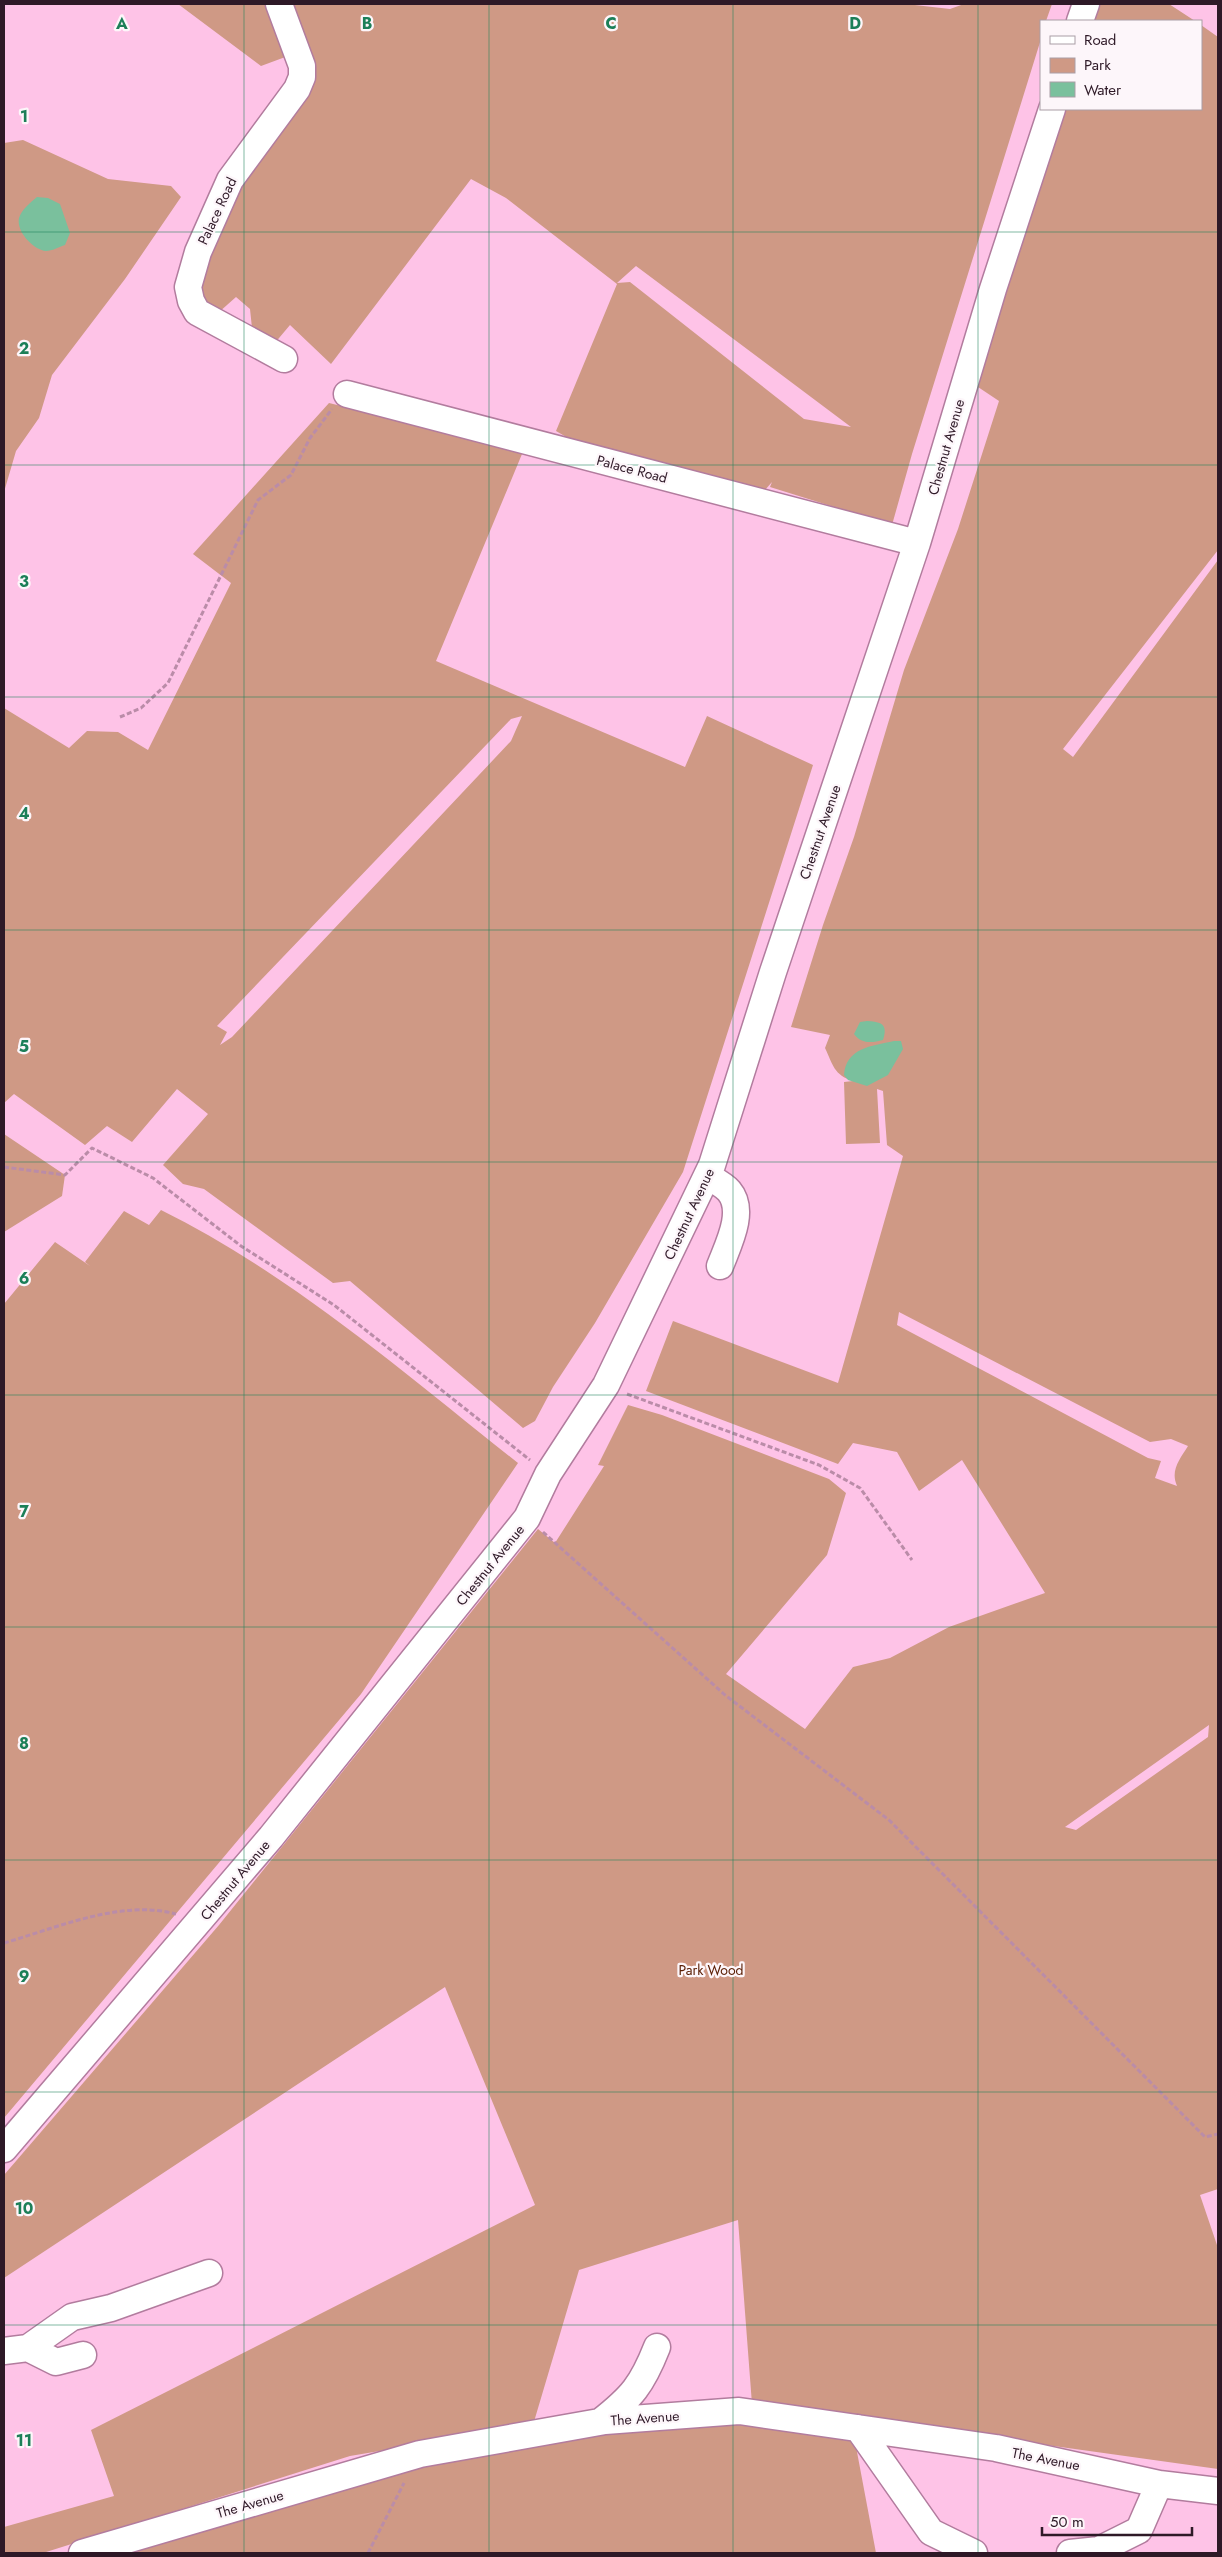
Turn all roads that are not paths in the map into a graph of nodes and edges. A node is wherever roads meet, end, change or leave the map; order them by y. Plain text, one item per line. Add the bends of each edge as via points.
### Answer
1 (278, 4) edge
2 (1086, 4) edge
3 (1080, 20) edge
4 (1052, 110) edge
5 (284, 359) dead end
6 (346, 394) road end
7 (918, 543) junction
8 (707, 1176) junction
9 (720, 1266) dead end
10 (4, 2149) edge
11 (209, 2273) dead end
12 (657, 2347) dead end
13 (16, 2350) edge
14 (83, 2355) dead end
15 (600, 2422) junction
16 (858, 2428) junction
17 (1159, 2484) junction
18 (1218, 2491) edge
19 (82, 2553) edge
20 (974, 2553) edge
21 (1070, 2553) edge

1 - 5 street, Palace Road via 302,66 302,77 297,89 230,180 198,252 188,287 197,312
2 - 3 street
4 - 7 street, Chestnut Avenue via 993,289
6 - 7 street, Palace Road
7 - 8 street, Chestnut Avenue via 772,972
8 - 9 street via 729,1190 736,1201 735,1226
8 - 10 street, Chestnut Avenue via 606,1385 548,1474 527,1518 271,1837
11 - 13 street via 111,2308 72,2317
12 - 15 street via 638,2388
13 - 14 street via 56,2362
15 - 16 street, The Avenue via 739,2411
15 - 19 street, The Avenue via 420,2454
16 - 17 street, The Avenue via 996,2448
16 - 20 street via 931,2532
17 - 18 street, The Avenue
17 - 21 street via 1140,2530 1100,2550

